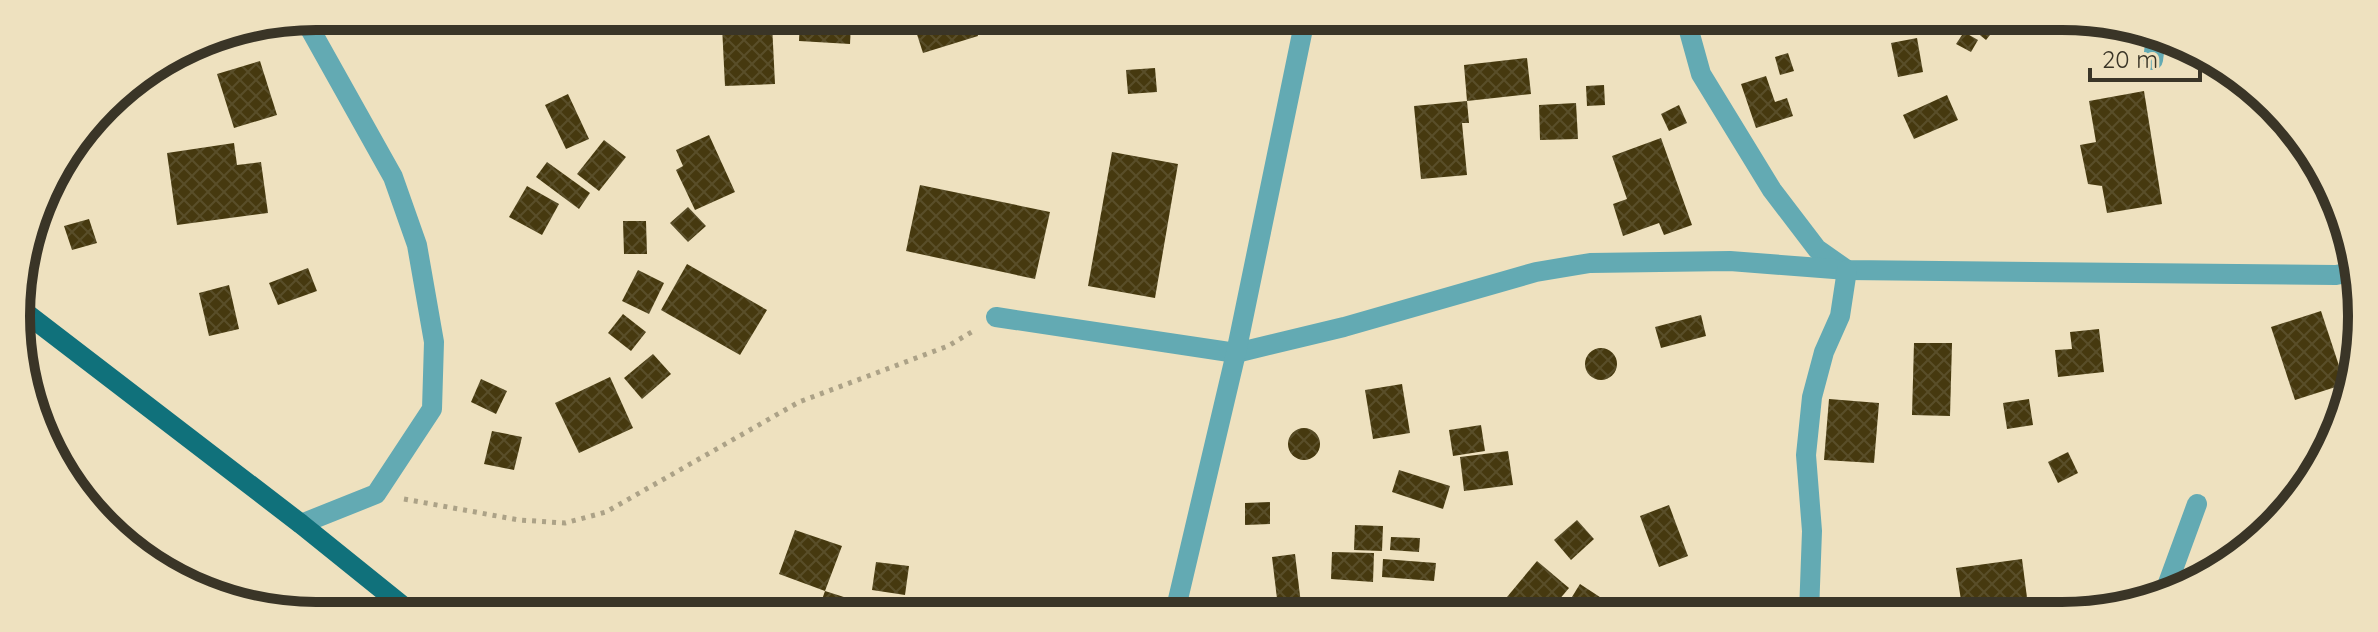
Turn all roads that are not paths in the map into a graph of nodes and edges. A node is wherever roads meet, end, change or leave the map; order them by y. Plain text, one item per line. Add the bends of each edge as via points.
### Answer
1 (311, 30) edge
2 (1303, 30) edge
3 (1689, 30) edge
4 (2155, 45) edge
5 (2153, 60) dead end
6 (1847, 270) junction
7 (2345, 272) edge
8 (30, 316) edge
9 (996, 317) road end
10 (1236, 353) junction
11 (2197, 504) dead end
12 (301, 524) junction
13 (2169, 581) edge
14 (398, 602) edge
15 (1177, 602) edge
16 (1809, 602) edge

1 - 12 street via 393,177 417,245 434,342 432,409 376,494
2 - 10 street
3 - 6 street via 1701,74 1772,190 1817,249
4 - 5 street
6 - 7 street
6 - 10 street via 1730,261 1590,263 1536,272
6 - 16 street via 1840,316 1824,352 1806,455 1812,531
8 - 12 main road
9 - 10 street
10 - 15 street
11 - 13 street
12 - 14 main road

